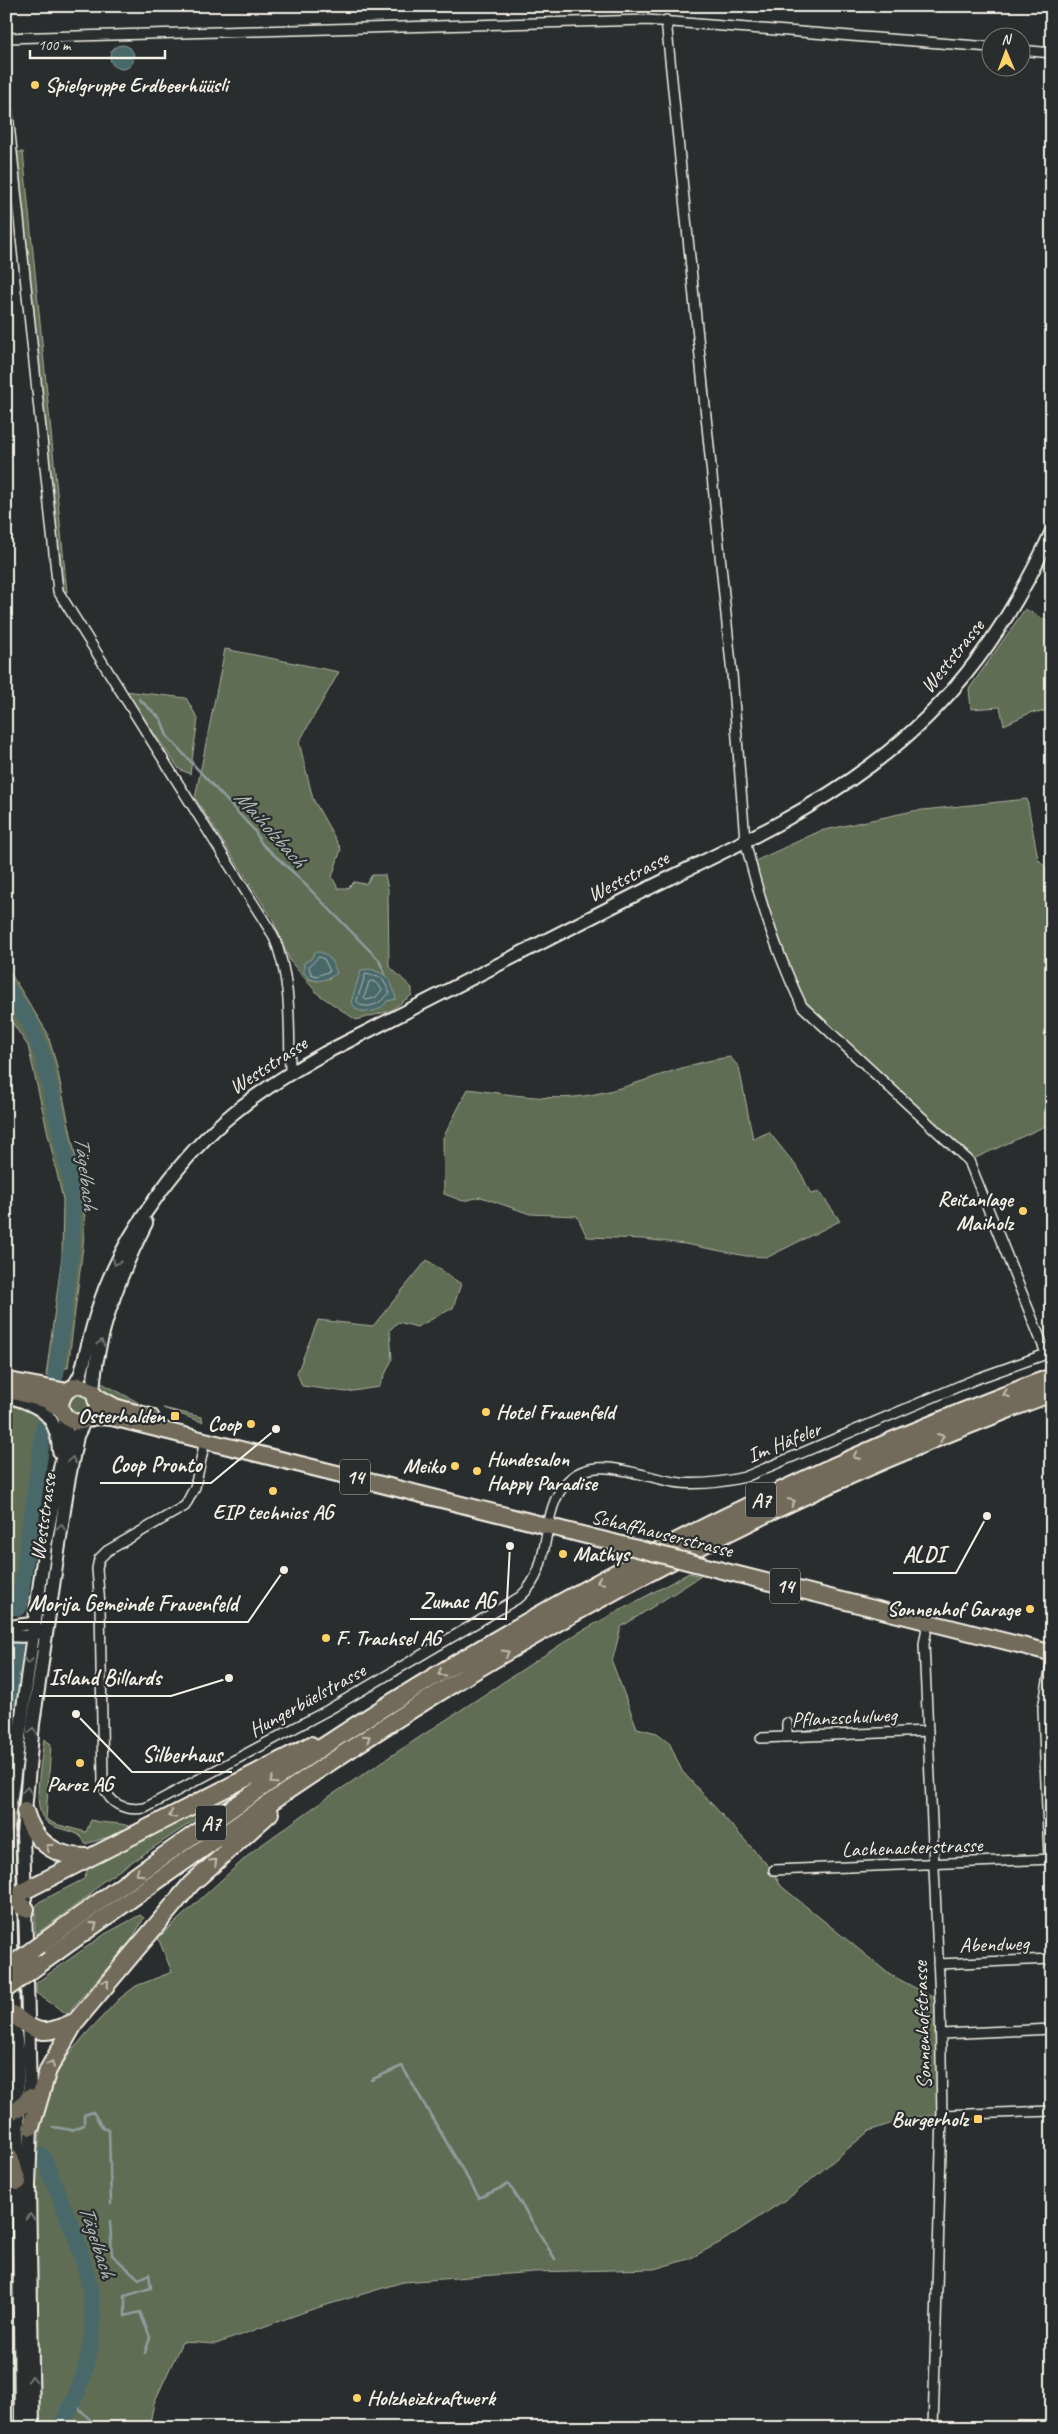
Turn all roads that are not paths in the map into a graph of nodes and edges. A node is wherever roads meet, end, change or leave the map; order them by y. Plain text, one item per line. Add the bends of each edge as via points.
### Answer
1 (666, 20) junction
2 (6, 38) edge
3 (980, 46) edge
4 (1030, 51) edge
5 (1052, 53) edge
6 (6, 96) edge
7 (1052, 531) edge
8 (745, 840) junction
9 (290, 1072) junction
10 (160, 1192) junction
11 (1049, 1352) edge
12 (1052, 1376) edge
13 (6, 1380) edge
14 (70, 1389) junction
15 (6, 1390) edge
16 (1052, 1393) edge
17 (95, 1394) junction
18 (6, 1396) edge
19 (63, 1412) junction
20 (88, 1420) junction
21 (204, 1441) junction
22 (262, 1453) junction
23 (60, 1464) junction
24 (550, 1526) junction
25 (928, 1622) junction
26 (31, 1623) junction
27 (47, 1627) junction
28 (7, 1631) edge
29 (29, 1636) junction
30 (1052, 1653) edge
31 (1052, 1660) edge
32 (387, 1706) junction
33 (787, 1723) dead end
34 (928, 1731) junction
35 (787, 1737) junction
36 (760, 1738) dead end
37 (326, 1764) junction
38 (25, 1811) junction
39 (7, 1823) edge
40 (91, 1856) junction
41 (1050, 1859) edge
42 (934, 1864) junction
43 (774, 1870) dead end
44 (26, 1891) junction
45 (8, 1897) edge
46 (26, 1909) junction
47 (1052, 1959) edge
48 (938, 1964) junction
49 (6, 1969) edge
50 (6, 1989) edge
51 (13, 2014) junction
52 (76, 2021) junction
53 (29, 2028) junction
54 (1052, 2030) edge
55 (941, 2034) junction
56 (30, 2097) junction
57 (12, 2111) edge
58 (1052, 2111) edge
59 (942, 2115) junction
60 (31, 2127) junction
61 (6, 2152) edge
62 (18, 2182) junction
63 (21, 2428) edge
64 (33, 2428) edge
65 (933, 2428) edge

1 - 2 street
1 - 3 street
1 - 8 street via 732,674
4 - 5 street
6 - 9 street via 58,591 273,935 283,957 288,982
7 - 8 main road, Weststrasse via 1031,576 1000,629 959,684 933,712 892,749 850,780
8 - 9 main road, Weststrasse
8 - 11 street via 788,976 802,1006 969,1161
9 - 10 main road, Weststrasse via 257,1093 212,1130
10 -> 14 main road, Weststrasse via 134,1228 118,1259 99,1306 81,1373
17 -> 10 main road, Weststrasse via 102,1338 119,1286
11 - 24 street, Im Häfeler via 976,1379 738,1479 691,1484 616,1469 587,1469 569,1479 561,1489
12 -> 32 highway, A7 via 858,1455 702,1528 534,1618
13 - 14 main road
14 - 17 main road via 84,1386
14 - 19 main road via 62,1397
15 - 19 main road via 46,1400
37 -> 16 highway, A7 via 487,1664 677,1559 855,1474
17 - 20 main road via 98,1407
17 - 22 main road, Schaffhauserstrasse / 14 via 116,1407
18 - 23 main road, Weststrasse via 33,1404 47,1415 58,1435
19 - 20 main road via 73,1421
19 - 23 main road, Weststrasse via 67,1434
20 - 21 main road, Schaffhauserstrasse / 14 via 114,1418
27 -> 20 main road, Weststrasse via 72,1459 77,1436
21 - 22 main road, Schaffhauserstrasse / 14
21 - 24 street, Hungerbüelstrasse via 195,1487 185,1506 107,1551 99,1559 97,1569 103,1781 110,1799 132,1810 146,1808 323,1712 520,1597 535,1581
22 - 24 main road, Schaffhauserstrasse / 14
23 - 26 main road, Weststrasse
24 - 25 main road, Schaffhauserstrasse / 14, bridge
25 - 30 main road, Schaffhauserstrasse / 14
25 - 34 street, Sonnenhofstrasse via 924,1644
26 - 28 street
26 - 29 main road, Weststrasse
27 - 29 street via 39,1634
38 -> 27 main road, Weststrasse
28 - 29 street
29 -> 39 main road, Weststrasse
31 - 41 street via 1042,1708
32 -> 40 highway, A7
32 -> 49 highway, A7, bridge via 217,1819
33 - 35 street
34 - 35 street, Pflanzschulweg
34 - 42 street, Sonnenhofstrasse
35 - 36 street, Pflanzschulweg
50 -> 37 highway, A7, bridge
52 -> 37 highway, A7 via 191,1884
40 -> 38 highway, A7 via 66,1855 48,1848 33,1832
38 - 44 main road, Weststrasse
39 - 45 main road, Weststrasse
40 - 44 highway, A7
41 - 42 street, Lachenackerstrasse
42 - 43 street, Lachenackerstrasse
42 - 48 street, Sonnenhofstrasse
44 - 45 highway, A7
44 - 46 main road, Weststrasse
45 - 46 highway
45 - 51 main road, Weststrasse
46 - 53 main road, Weststrasse
47 - 48 street, Abendweg
48 - 55 street, Sonnenhofstrasse
51 - 53 highway
51 - 57 main road, Weststrasse via 17,2050
52 - 53 highway, A7 via 50,2032
60 -> 52 highway, A7 via 48,2070
53 - 56 main road, Weststrasse
54 - 55 street
55 - 59 street, Sonnenhofstrasse
56 - 57 highway
56 - 60 main road, Weststrasse
57 - 62 main road, Weststrasse
58 - 59 street
59 - 65 street, Sonnenhofstrasse
64 -> 60 main road, Weststrasse
61 - 62 highway
62 - 63 main road, Weststrasse

